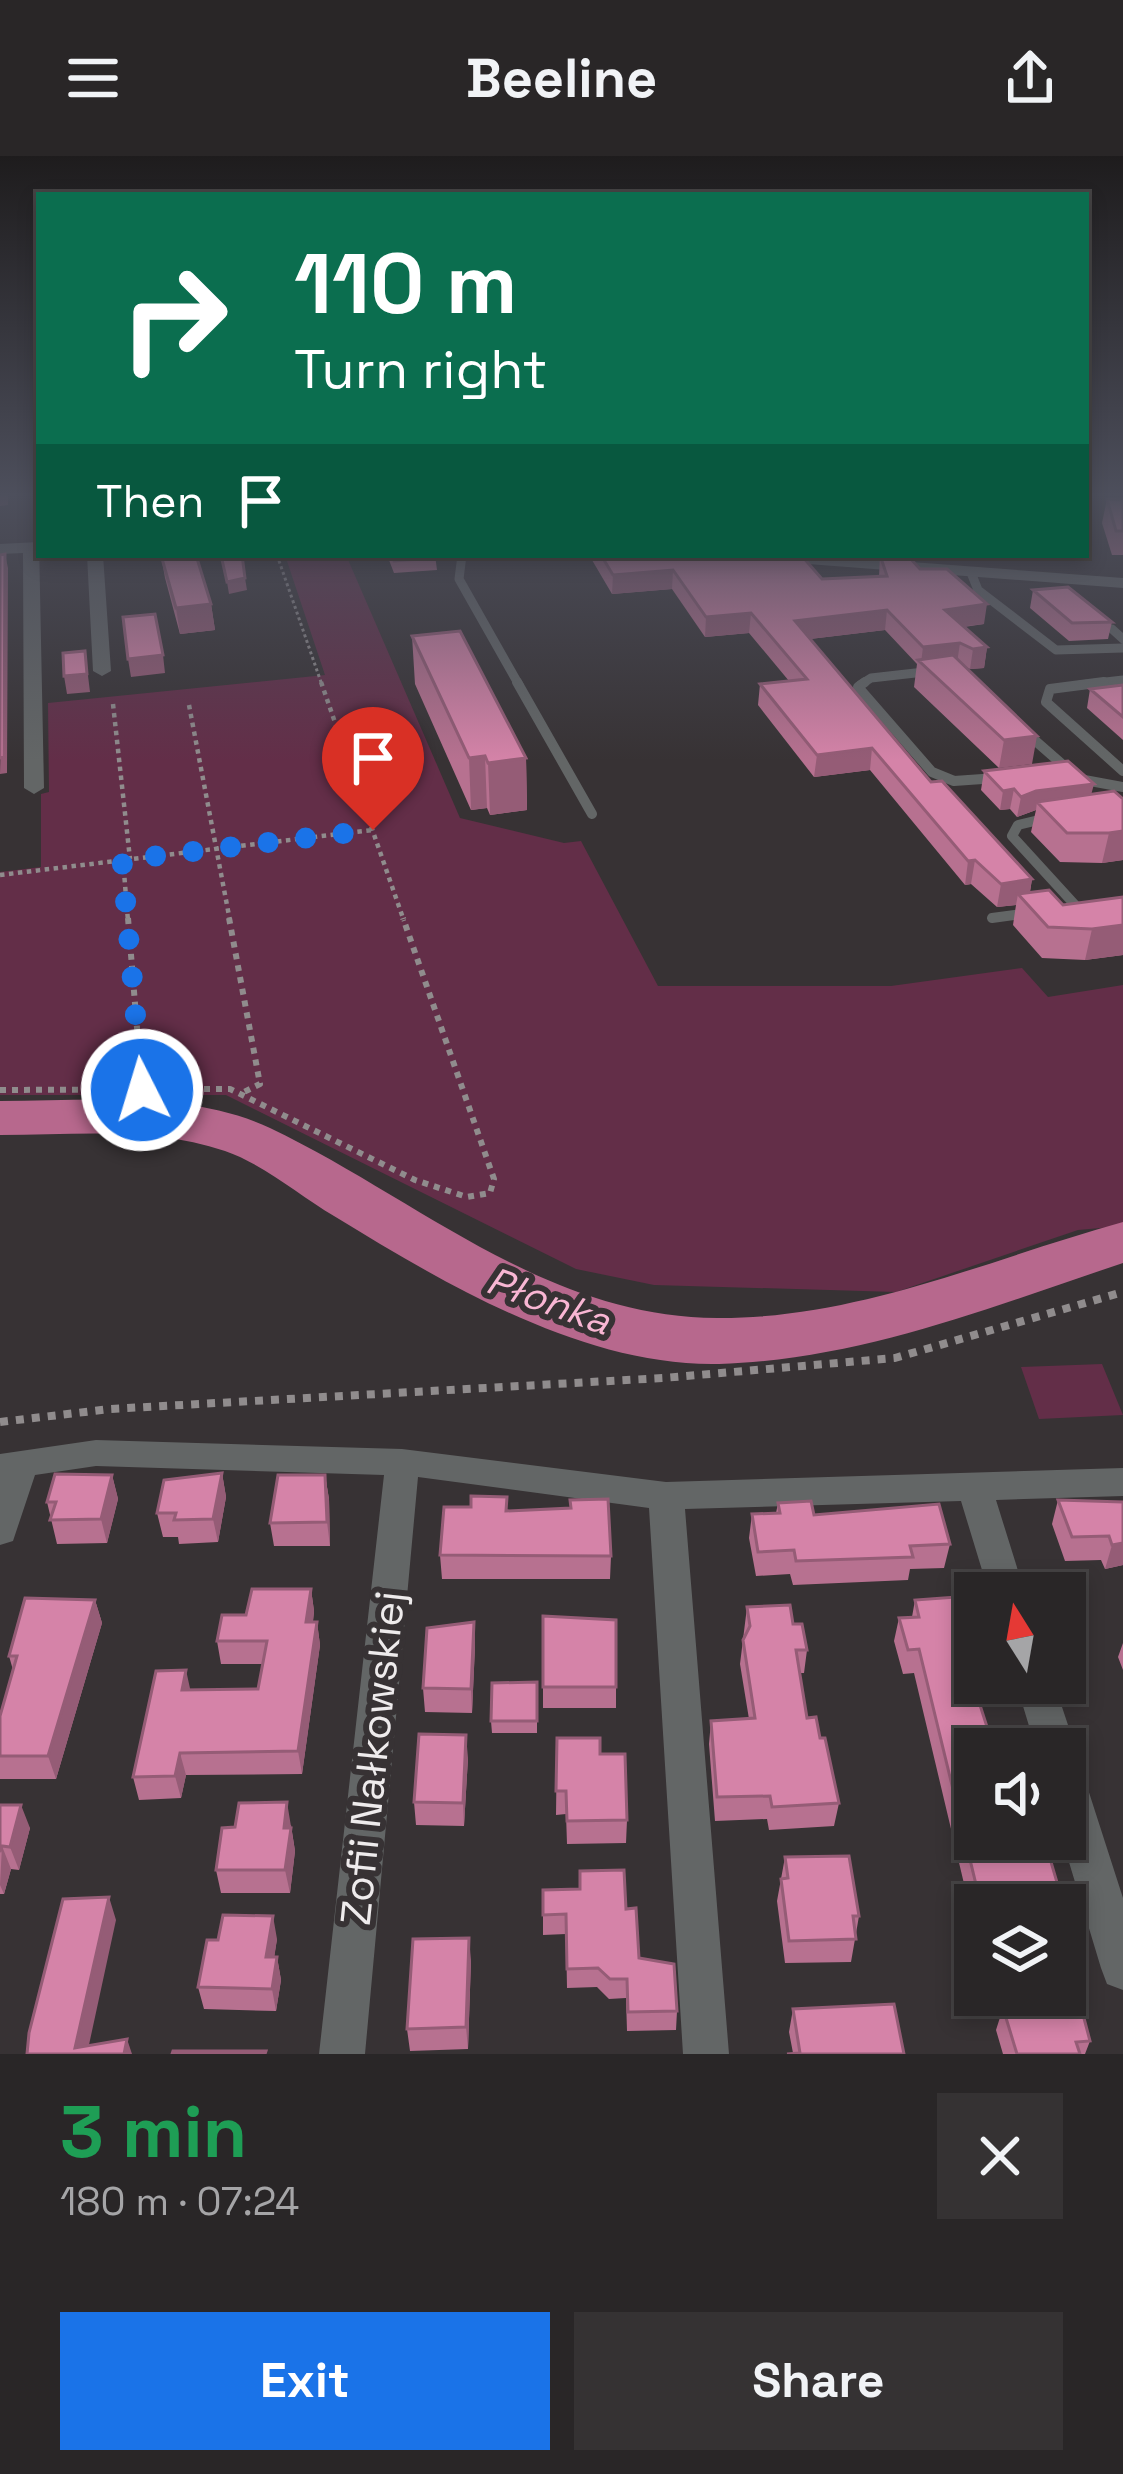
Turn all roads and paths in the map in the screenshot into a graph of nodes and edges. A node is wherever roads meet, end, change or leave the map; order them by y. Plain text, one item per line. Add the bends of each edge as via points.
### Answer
1 (35, 585) edge
2 (96, 585) edge
3 (287, 585) edge
4 (462, 585) edge
5 (975, 585) edge
6 (1112, 629) edge
7 (1123, 643) edge
8 (943, 670) edge
9 (103, 671) dead end
10 (1123, 680) edge
11 (113, 704) dead end
12 (189, 704) dead end
13 (1016, 723) edge
14 (1066, 770) junction
15 (1123, 771) edge
16 (1046, 772) edge
17 (1008, 777) edge
18 (1123, 787) edge
19 (34, 788) dead end
20 (592, 814) dead end
21 (1056, 817) edge
22 (373, 830) junction
23 (215, 849) junction
24 (126, 859) junction
25 (0, 875) edge
26 (1100, 903) edge
27 (1076, 906) junction
28 (992, 918) dead end
29 (0, 1090) edge
30 (142, 1090) junction
31 (240, 1094) junction
32 (1123, 1292) edge
33 (0, 1422) edge
34 (402, 1462) junction
35 (11, 1464) edge
36 (1123, 1482) edge
37 (976, 1491) junction
38 (666, 1496) junction
39 (0, 1531) edge
40 (1001, 1572) edge
41 (1086, 1848) edge
42 (1123, 1968) edge
43 (342, 2054) edge
44 (706, 2054) edge

1 - 19 street
2 - 9 street
3 - 22 path
4 - 20 lane
5 - 7 lane via 1056,650
6 - 7 lane
8 - 17 lane via 871,678 858,687 942,778
10 - 15 lane via 1050,689 1046,702
11 - 24 path
12 - 23 path
13 - 14 lane
14 - 16 lane
14 - 18 lane via 1099,788
21 - 27 lane via 1018,824 1012,836
22 - 23 path
22 - 31 path via 494,1179 490,1193 467,1197 415,1180
23 - 24 path
23 - 31 path via 260,1084
24 - 25 path
24 - 30 path
26 - 27 lane
27 - 28 lane
29 - 30 path
30 - 31 path
32 - 33 path via 895,1358
34 - 35 street via 96,1453
34 - 38 street
34 - 43 street, Zofii Nałkowskiej
35 - 39 street
36 - 37 street
37 - 38 street
37 - 40 street
38 - 44 street
41 - 42 street

